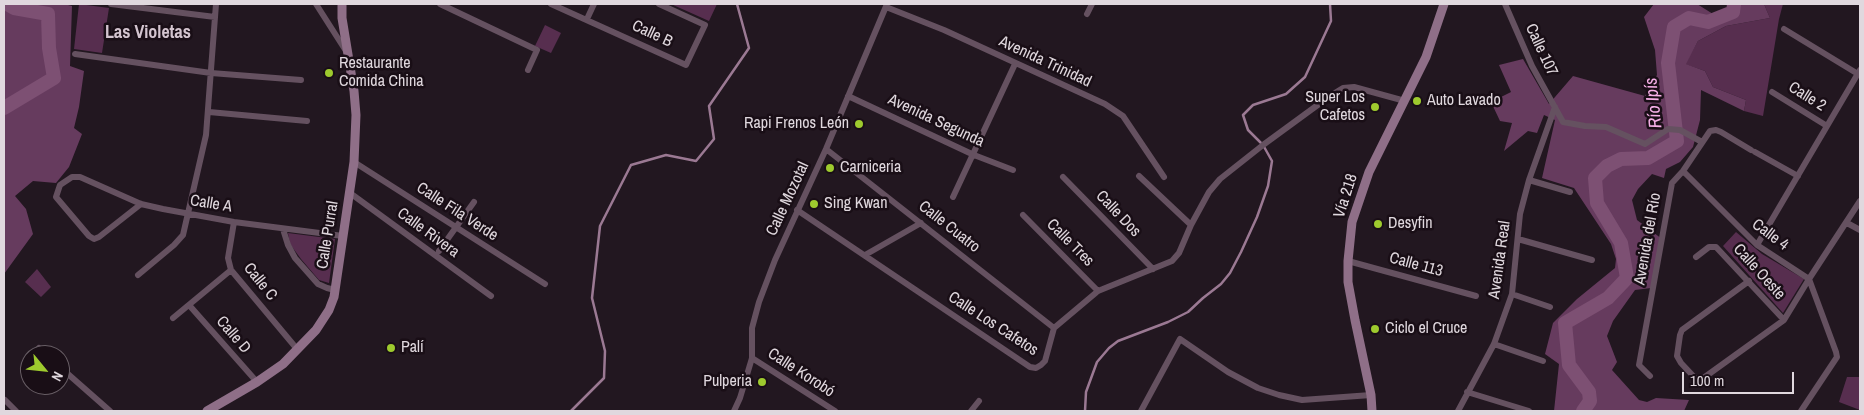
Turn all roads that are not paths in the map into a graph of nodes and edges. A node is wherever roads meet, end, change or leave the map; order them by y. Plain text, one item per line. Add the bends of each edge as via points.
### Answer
1 (112, 4) edge
2 (216, 4) edge
3 (316, 4) edge
4 (342, 4) edge
5 (440, 4) edge
6 (551, 4) edge
7 (594, 4) edge
8 (659, 4) edge
9 (1092, 4) edge
10 (1444, 4) edge
11 (1505, 4) edge
12 (887, 5) edge
13 (1088, 14) dead end
14 (216, 17) junction
15 (587, 19) junction
16 (1784, 29) dead end
17 (347, 53) junction
18 (75, 54) dead end
19 (1015, 64) junction
20 (528, 70) dead end
21 (1859, 72) edge
22 (211, 73) junction
23 (301, 80) dead end
24 (1772, 92) dead end
25 (848, 96) junction
26 (1405, 101) junction
27 (1555, 107) junction
28 (209, 112) junction
29 (308, 121) dead end
30 (1827, 126) junction
31 (1702, 142) junction
32 (826, 149) junction
33 (974, 155) junction
34 (354, 162) junction
35 (1013, 170) dead end
36 (1683, 171) junction
37 (1139, 176) dead end
38 (1798, 176) junction
39 (1063, 177) dead end
40 (1164, 177) dead end
41 (1529, 180) junction
42 (1570, 192) dead end
43 (350, 193) junction
44 (953, 198) dead end
45 (1860, 201) edge
46 (474, 202) dead end
47 (141, 204) junction
48 (797, 210) junction
49 (188, 215) junction
50 (1023, 215) dead end
51 (234, 222) junction
52 (921, 222) junction
53 (1847, 224) junction
54 (1191, 225) junction
55 (456, 228) junction
56 (283, 229) junction
57 (1860, 230) edge
58 (343, 236) junction
59 (1518, 239) junction
60 (1757, 245) junction
61 (439, 251) dead end
62 (866, 255) junction
63 (1696, 257) dead end
64 (1592, 260) dead end
65 (1348, 261) junction
66 (1153, 269) junction
67 (231, 270) junction
68 (138, 274) dead end
69 (1809, 279) junction
70 (1749, 281) junction
71 (545, 284) dead end
72 (335, 290) junction
73 (1098, 291) junction
74 (1512, 294) junction
75 (491, 296) dead end
76 (1476, 296) dead end
77 (189, 305) junction
78 (1550, 307) dead end
79 (173, 318) dead end
80 (1784, 320) junction
81 (1054, 328) junction
82 (1494, 344) junction
83 (297, 349) junction
84 (752, 358) junction
85 (1543, 361) dead end
86 (70, 375) edge
87 (1650, 376) dead end
88 (256, 382) junction
89 (1467, 392) junction
90 (1371, 395) junction
91 (5, 400) edge
92 (979, 401) dead end
93 (16, 411) edge
94 (110, 411) edge
95 (207, 411) edge
96 (734, 411) edge
97 (835, 411) edge
98 (971, 411) edge
99 (1141, 411) edge
100 (1372, 411) edge
101 (1458, 411) edge
102 (1529, 411) edge
103 (1801, 411) edge

1 - 14 street
2 - 14 street
3 - 17 street
4 - 17 street, Calle Purral
5 - 20 street via 537,50
6 - 15 street, Calle B
7 - 15 street
8 - 15 street, Calle B via 705,25 686,65
9 - 13 street
10 - 26 street, Vía 218 via 1426,56
11 - 27 street, Calle 107 via 1532,66
12 - 19 street, Avenida Trinidad
12 - 25 street, Calle Mozotal
14 - 22 street
16 - 21 street
17 - 34 street, Calle Purral via 356,116
18 - 22 street
19 - 33 street
19 - 40 street, Avenida Trinidad via 1106,104 1123,116
21 - 30 street
22 - 23 street
22 - 28 street
24 - 30 street, Calle 2
25 - 32 street, Calle Mozotal
25 - 33 street, Avenida Segunda
26 - 54 street, Calle Los Cafetos via 1354,87 1343,88 1220,179
26 - 65 street, Vía 218 via 1381,146 1358,203 1352,222
27 - 31 street, Calle 107 via 1563,122 1606,127 1645,144 1668,129 1680,130
27 - 41 street, Avenida Real
28 - 29 street
28 - 49 street
30 - 38 street
31 - 36 street, Avenida del Río
31 - 38 street via 1710,131 1716,130
32 - 48 street, Calle Mozotal
32 - 52 street, Calle Cuatro
33 - 35 street, Avenida Segunda
33 - 44 street
34 - 43 street, Calle Purral
34 - 55 street, Calle Fila Verde
36 - 60 street, Calle 4
36 - 87 street, Avenida del Río via 1672,184 1639,364
37 - 54 street
38 - 60 street
39 - 66 street, Calle Dos
41 - 42 street
41 - 59 street, Avenida Real via 1520,214
43 - 58 street, Calle Purral
43 - 75 street, Calle Rivera
45 - 53 street
46 - 55 street
47 - 47 street, Calle A via 80,177 72,177 60,185 56,197 94,239
47 - 49 street, Calle A
48 - 62 street, Calle Los Cafetos
48 - 84 street, Calle Mozotal via 759,302 752,328
49 - 51 street, Calle A
49 - 68 street via 179,240
50 - 73 street, Calle Tres
51 - 56 street, Calle A
51 - 67 street, Calle C via 228,258
52 - 62 street
52 - 81 street, Calle Cuatro
53 - 57 street
53 - 69 street
54 - 66 street, Calle Los Cafetos via 1179,253 1172,261
55 - 61 street
55 - 71 street, Calle Fila Verde
56 - 58 street, Calle A
56 - 72 street via 295,258 318,284
58 - 72 street, Calle Purral
59 - 64 street
59 - 74 street, Avenida Real
60 - 69 street, Calle 4
62 - 81 street, Calle Los Cafetos via 1030,367 1036,368 1045,360
63 - 70 street, Calle Oeste via 1713,246
65 - 76 street, Calle 113
65 - 90 street, Vía 218 via 1354,320
66 - 73 street, Calle Los Cafetos
67 - 77 street
67 - 83 street, Calle C
69 - 80 street
69 - 103 street via 1837,357
70 - 80 street, Calle Oeste
70 - 80 street via 1682,330 1677,356 1681,363 1702,380
72 - 83 street, Calle Purral via 329,310 316,330
73 - 81 street, Calle Los Cafetos
74 - 78 street
74 - 82 street, Avenida Real
77 - 79 street
77 - 88 street, Calle D
82 - 85 street
82 - 89 street, Avenida Real
83 - 88 street, Calle Purral via 283,364
84 - 96 street, Calle Mozotal
84 - 97 street, Calle Korobó
86 - 94 street
88 - 95 street, Calle Purral
89 - 101 street, Avenida Real
89 - 102 street
90 - 99 street via 1302,400 1279,395 1234,376 1180,339
90 - 100 street, Vía 218
91 - 93 street
92 - 98 street

